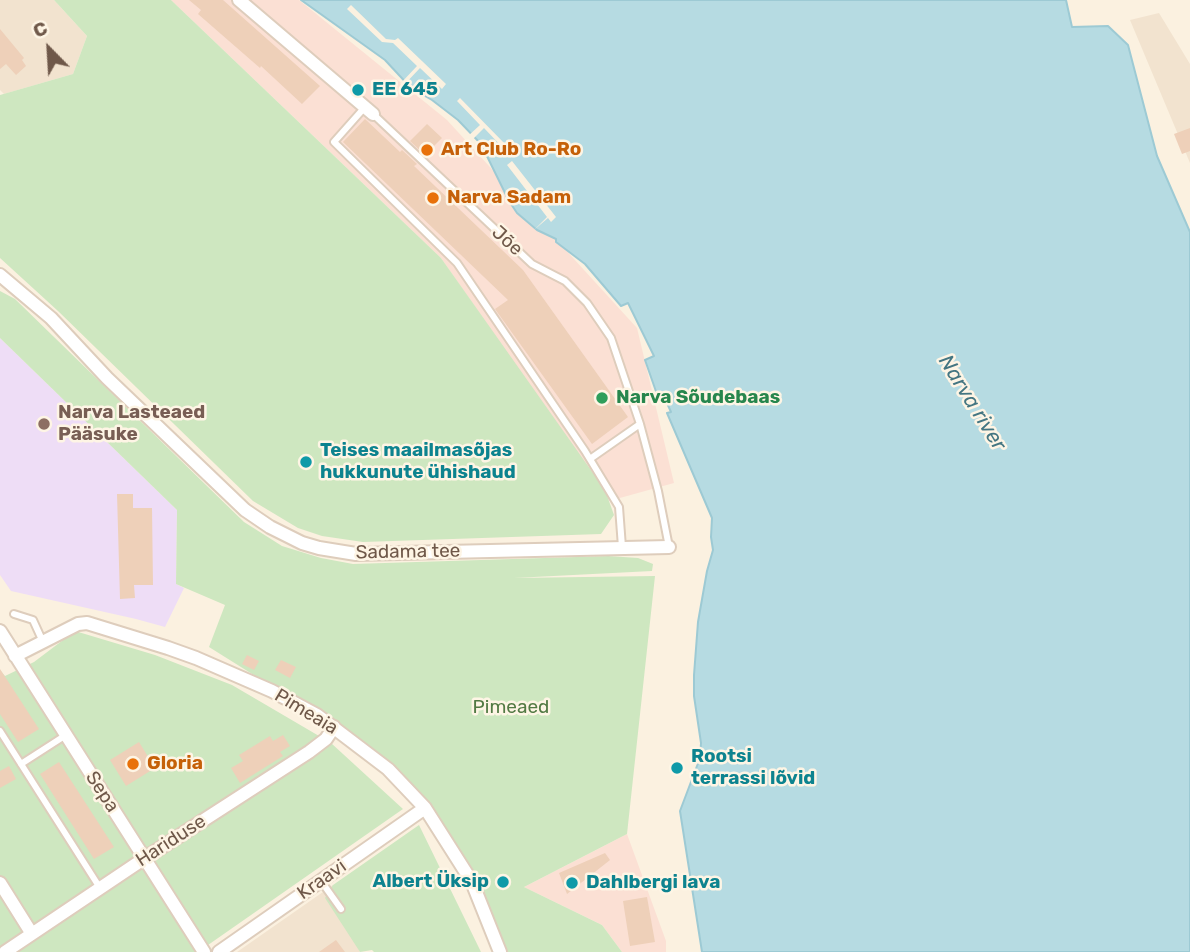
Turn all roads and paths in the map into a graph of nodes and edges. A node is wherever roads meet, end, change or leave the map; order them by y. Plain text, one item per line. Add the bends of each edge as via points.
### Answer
1 (239, 0) edge
2 (369, 110) junction
3 (0, 275) edge
4 (640, 424) junction
5 (590, 458) junction
6 (622, 547) junction
7 (669, 547) joint
8 (14, 614) dead end
9 (0, 631) edge
10 (43, 642) junction
11 (15, 656) junction
12 (334, 727) junction
13 (0, 731) edge
14 (66, 736) junction
15 (21, 764) junction
16 (425, 808) junction
17 (145, 858) junction
18 (321, 881) junction
19 (0, 883) edge
20 (100, 888) junction
21 (341, 909) dead end
22 (32, 934) junction
23 (5, 952) edge
24 (204, 952) edge
25 (219, 952) edge
26 (500, 952) edge

1 - 2 street, Jõe
2 - 4 lane, Jõe via 532,264 565,281 587,303 611,338
2 - 5 lane via 334,142 457,262
3 - 6 street, Sadama tee via 51,318 107,379 245,510 285,536 356,554
4 - 5 lane
4 - 7 lane, Jõe
5 - 6 lane via 619,507
6 - 7 street, Sadama tee
8 - 10 lane via 33,620
9 - 11 street, Sepa
10 - 11 street, Pimeaia
10 - 12 street, Pimeaia via 78,624 106,628 169,648 259,686
11 - 14 street, Sepa
12 - 16 street, Pimeaia via 388,769
12 - 17 street, Hariduse via 309,752
13 - 15 lane
14 - 15 lane
14 - 17 street, Sepa
15 - 20 lane
16 - 18 street, Kraavi
16 - 26 street, Pimeaia via 472,882
17 - 20 street, Hariduse
17 - 24 street, Sepa
18 - 21 lane
18 - 25 street, Kraavi
19 - 22 street
20 - 22 street, Hariduse
22 - 23 street, Hariduse

